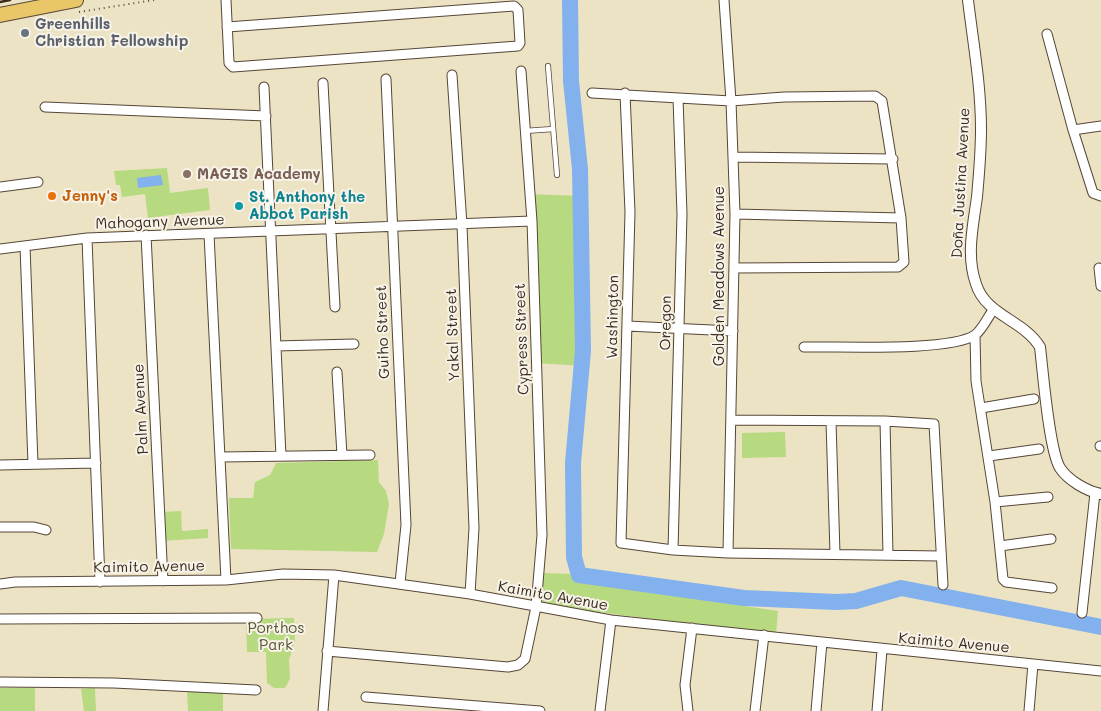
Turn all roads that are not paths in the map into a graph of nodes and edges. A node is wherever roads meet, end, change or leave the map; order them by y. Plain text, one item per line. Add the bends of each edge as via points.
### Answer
1 (226, 0) edge
2 (724, 0) edge
3 (968, 0) edge
4 (76, 6) edge
5 (0, 15) edge
6 (227, 27) junction
7 (1047, 34) dead end
8 (548, 66) dead end
9 (521, 70) dead end
10 (452, 75) dead end
11 (386, 79) dead end
12 (323, 83) dead end
13 (264, 87) dead end
14 (592, 93) dead end
15 (625, 93) junction
16 (678, 98) junction
17 (731, 101) junction
18 (46, 108) dead end
19 (266, 116) junction
20 (1101, 126) edge
21 (553, 130) junction
22 (1072, 130) junction
23 (525, 131) junction
24 (732, 157) junction
25 (893, 159) junction
26 (557, 175) dead end
27 (38, 182) dead end
28 (0, 187) edge
29 (1097, 195) edge
30 (735, 214) junction
31 (902, 218) junction
32 (532, 221) junction
33 (462, 225) junction
34 (394, 227) junction
35 (330, 230) junction
36 (271, 232) junction
37 (209, 234) junction
38 (146, 235) junction
39 (87, 238) junction
40 (25, 246) junction
41 (0, 249) edge
42 (734, 268) junction
43 (1099, 268) dead end
44 (1101, 286) edge
45 (335, 307) dead end
46 (993, 310) junction
47 (627, 326) junction
48 (679, 329) junction
49 (733, 331) junction
50 (975, 334) junction
51 (354, 344) dead end
52 (276, 346) junction
53 (804, 347) dead end
54 (337, 372) dead end
55 (1034, 399) dead end
56 (981, 408) junction
57 (731, 420) junction
58 (831, 421) junction
59 (884, 421) junction
60 (1039, 449) dead end
61 (342, 455) junction
62 (370, 455) dead end
63 (281, 456) junction
64 (988, 456) junction
65 (220, 457) junction
66 (96, 463) junction
67 (33, 464) junction
68 (0, 465) edge
69 (1098, 494) edge
70 (1048, 497) dead end
71 (995, 502) junction
72 (0, 527) edge
73 (46, 530) dead end
74 (1051, 539) dead end
75 (1000, 546) junction
76 (673, 550) junction
77 (728, 553) junction
78 (835, 554) junction
79 (888, 555) junction
80 (941, 556) junction
81 (334, 575) junction
82 (226, 580) junction
83 (163, 581) junction
84 (100, 582) junction
85 (400, 583) junction
86 (0, 584) edge
87 (943, 585) dead end
88 (1052, 588) dead end
89 (470, 594) junction
90 (536, 607) junction
91 (1082, 613) dead end
92 (257, 618) dead end
93 (0, 620) edge
94 (611, 620) junction
95 (692, 628) junction
96 (764, 636) junction
97 (822, 642) junction
98 (882, 650) junction
99 (327, 651) junction
100 (1033, 664) junction
101 (1101, 671) edge
102 (0, 682) edge
103 (256, 690) dead end
104 (366, 697) dead end
105 (524, 710) edge
106 (323, 711) edge
107 (540, 711) edge
108 (600, 711) edge
109 (688, 711) edge
110 (755, 711) edge
111 (816, 711) edge
112 (877, 711) edge
113 (1029, 711) edge

1 - 6 street
2 - 17 street, Golden Meadows Avenue
3 - 46 street, Doña Justina Avenue via 981,130 971,261 976,284
4 - 5 main road
6 - 6 street via 228,64 233,67 518,46 520,43 518,10 514,6
7 - 22 street
8 - 21 lane
9 - 23 street, Cypress Street
10 - 33 street, Yakal Street
11 - 34 street, Guiho Street
12 - 35 street
13 - 19 street
14 - 15 street
15 - 16 street
15 - 47 street, Washington via 630,212
16 - 17 street
16 - 48 street, Oregon via 682,214
17 - 24 street, Golden Meadows Avenue
17 - 25 street via 784,96 875,96 882,101
18 - 19 street
19 - 36 street
20 - 22 street
21 - 23 lane
21 - 26 lane
22 - 29 street
23 - 32 street, Cypress Street
24 - 25 street
24 - 30 street, Golden Meadows Avenue
25 - 31 street
27 - 28 street
30 - 31 street
30 - 42 street, Golden Meadows Avenue
31 - 42 street via 904,262 898,267
32 - 33 street, Mahogany Avenue
32 - 90 street, Cypress Street via 542,534
33 - 34 street, Mahogany Avenue
33 - 89 street, Yakal Street via 474,528
34 - 35 street, Mahogany Avenue
34 - 85 street, Guiho Street via 406,525
35 - 36 street, Mahogany Avenue
35 - 45 street
36 - 37 street, Mahogany Avenue
36 - 52 street
37 - 38 street, Mahogany Avenue
37 - 65 street
38 - 39 street, Mahogany Avenue
38 - 83 street, Palm Avenue
39 - 40 street, Mahogany Avenue
39 - 66 street
40 - 41 street, Mahogany Avenue
40 - 67 street
42 - 49 street, Golden Meadows Avenue
43 - 44 street
46 - 50 street
46 - 69 street, Doña Justina Avenue via 1030,334 1040,347 1055,457 1067,476
47 - 48 street
47 - 76 street, Washington via 620,541
48 - 49 street
48 - 76 street, Oregon
49 - 57 street, Golden Meadows Avenue
50 - 53 street via 925,346
50 - 56 street via 976,381
51 - 52 street
52 - 63 street
54 - 61 street
55 - 56 street
56 - 64 street
57 - 58 street
57 - 77 street, Golden Meadows Avenue
58 - 59 street
58 - 78 street
59 - 79 street
59 - 80 street via 931,423 936,429
60 - 64 street
61 - 62 street
61 - 63 street
63 - 65 street
64 - 71 street
65 - 82 street
66 - 67 street
66 - 84 street
67 - 68 street
69 - 91 street
70 - 71 street
71 - 75 street
72 - 73 street
74 - 75 street
75 - 88 street via 1004,581
76 - 77 street
77 - 78 street
78 - 79 street
79 - 80 street
80 - 87 street
81 - 82 street, Kaimito Avenue via 283,574
81 - 85 street, Kaimito Avenue
81 - 99 street
82 - 83 street, Kaimito Avenue
83 - 84 street, Kaimito Avenue
84 - 86 street, Kaimito Avenue
85 - 89 street, Kaimito Avenue
89 - 90 street, Kaimito Avenue
90 - 94 street, Kaimito Avenue
90 - 99 street, Cypress Street via 525,658 518,665 508,667
92 - 93 street
94 - 95 street, Kaimito Avenue
94 - 108 street
95 - 96 street, Kaimito Avenue
95 - 109 street via 685,686
96 - 97 street, Kaimito Avenue
96 - 110 street
97 - 98 street, Kaimito Avenue
97 - 111 street
98 - 100 street, Kaimito Avenue
98 - 112 street
99 - 106 street
100 - 101 street, Kaimito Avenue
100 - 113 street
102 - 103 street via 114,683
104 - 105 street
105 - 107 street

